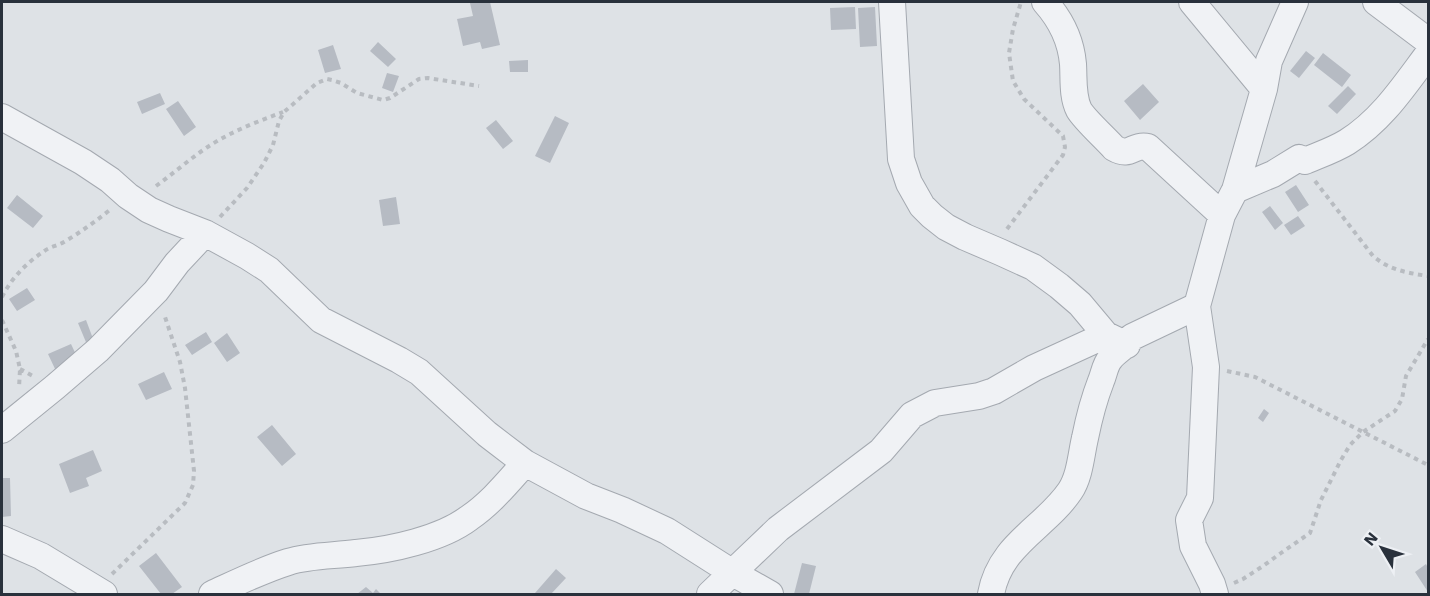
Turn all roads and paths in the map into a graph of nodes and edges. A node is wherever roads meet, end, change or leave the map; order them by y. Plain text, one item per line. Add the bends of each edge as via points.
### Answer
1 (892, 2) edge
2 (1022, 2) edge
3 (1045, 2) edge
4 (1192, 2) edge
5 (1295, 2) edge
6 (1376, 2) edge
7 (1428, 41) edge
8 (1428, 54) edge
9 (479, 86) dead end
10 (1264, 89) junction
11 (284, 112) junction
12 (2, 117) edge
13 (1299, 158) junction
14 (1235, 190) junction
15 (132, 199) junction
16 (1222, 216) junction
17 (205, 233) junction
18 (993, 248) junction
19 (1428, 276) edge
20 (156, 291) junction
21 (2, 297) edge
22 (1197, 306) junction
23 (2, 320) edge
24 (1428, 339) edge
25 (1117, 340) junction
26 (1206, 367) junction
27 (5, 427) edge
28 (1363, 432) junction
29 (525, 463) junction
30 (1428, 465) edge
31 (2, 539) edge
32 (733, 573) junction
33 (244, 588) edge
34 (100, 592) edge
35 (1214, 593) edge
36 (212, 594) edge
37 (710, 594) edge
38 (770, 594) edge
39 (991, 594) edge

1 - 18 street via 901,159 909,183 922,206 946,227
2 - 18 path via 1009,53 1013,81 1024,99 1063,136 1065,147 1063,155
3 - 16 street via 1069,40 1080,112 1120,152 1142,145 1148,147
4 - 10 street
5 - 10 street via 1269,62
6 - 7 street
8 - 13 street via 1389,107 1372,123 1347,142 1305,161
9 - 11 path via 419,79 383,100 327,79
10 - 14 street
11 - 15 path via 219,140
11 - 17 path via 273,145 248,188
12 - 15 street via 83,162
13 - 14 street
13 - 19 path via 1373,256 1392,269
14 - 16 street
15 - 17 street
15 - 21 path via 44,251 26,265
16 - 22 street
17 - 20 street
17 - 29 street via 268,270 321,320 419,372
18 - 25 street via 1033,267 1059,286
20 - 27 street via 98,350
20 - 34 path via 182,371 193,484 185,503
22 - 25 street via 1132,337
22 - 26 street
23 - 27 path via 20,369 18,392
24 - 28 path via 1406,376 1402,399 1395,411
25 - 32 street via 1034,368 994,391 935,403 912,415 881,451 778,529
25 - 39 street via 1092,407 1076,481 1006,558
26 - 28 path via 1254,377
26 - 35 street via 1200,498 1189,520 1193,546
28 - 30 path
28 - 35 path via 1350,445 1332,477 1310,533 1244,579
29 - 32 street via 586,496 667,531
29 - 33 street via 493,499 469,519 443,533 413,543 288,562
31 - 34 street via 41,556
32 - 37 street
32 - 38 street
33 - 36 street

